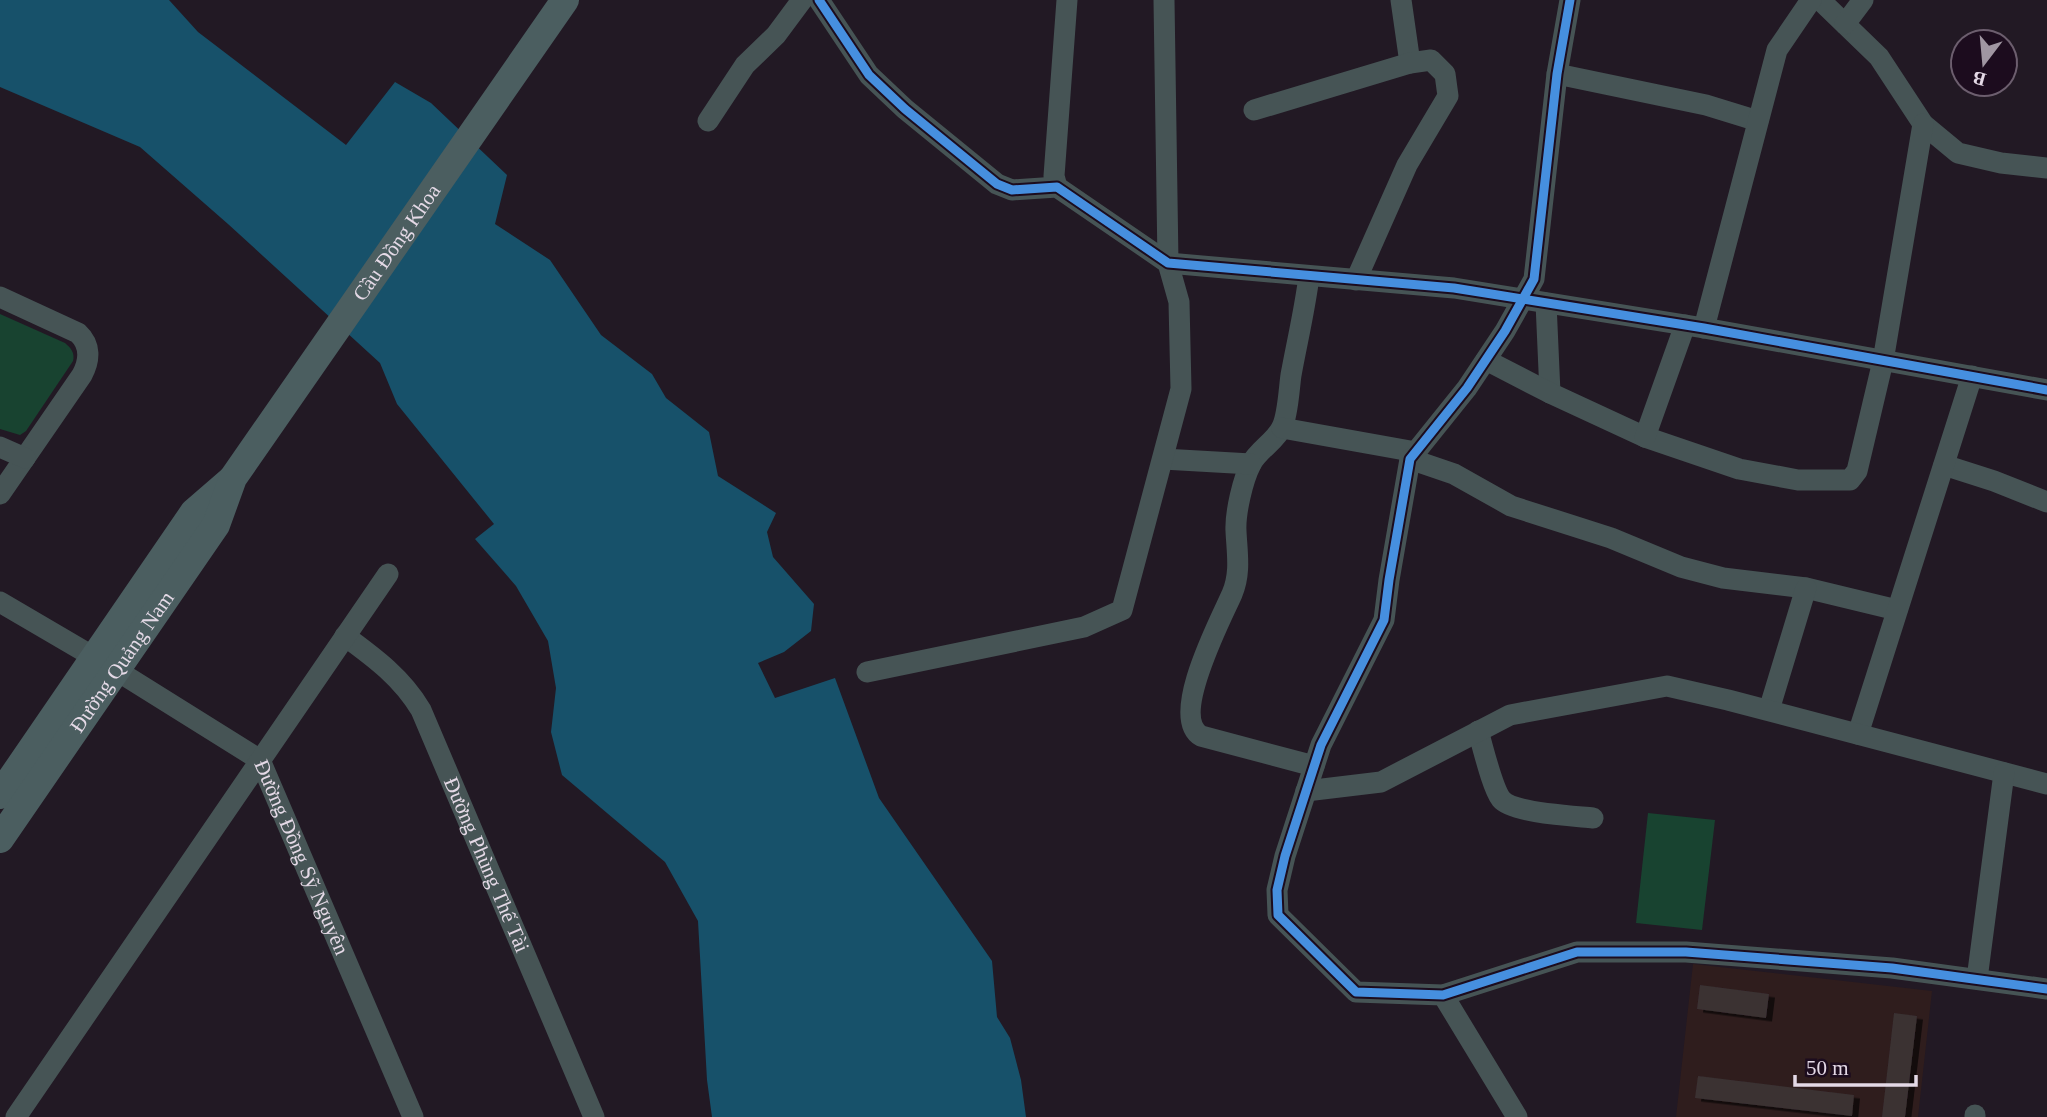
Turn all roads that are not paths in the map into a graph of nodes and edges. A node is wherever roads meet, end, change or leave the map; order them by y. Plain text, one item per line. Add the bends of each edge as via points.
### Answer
1 (565, 0) edge
2 (802, 0) edge
3 (820, 0) edge
4 (1067, 0) edge
5 (1164, 0) edge
6 (1570, 0) edge
7 (1811, 0) edge
8 (1820, 0) edge
9 (1863, 0) edge
10 (1401, 4) edge
11 (1844, 24) junction
12 (1410, 63) junction
13 (1557, 74) junction
14 (1254, 110) dead end
15 (708, 121) dead end
16 (1758, 121) junction
17 (1923, 124) junction
18 (2047, 168) edge
19 (1057, 187) junction
20 (1168, 263) junction
21 (1309, 276) junction
22 (1356, 280) junction
23 (0, 297) edge
24 (1522, 300) junction
25 (1546, 303) junction
26 (1695, 327) junction
27 (319, 354) joint
28 (1486, 360) junction
29 (1883, 361) junction
30 (1972, 376) junction
31 (2047, 390) edge
32 (1550, 393) junction
33 (1282, 428) junction
34 (1645, 437) junction
35 (0, 447) edge
36 (1413, 455) junction
37 (25, 458) junction
38 (1163, 459) junction
39 (1251, 464) junction
40 (1944, 465) junction
41 (0, 494) edge
42 (2047, 502) edge
43 (388, 574) dead end
44 (1806, 589) junction
45 (0, 602) edge
46 (1898, 610) junction
47 (345, 636) junction
48 (106, 664) junction
49 (867, 672) dead end
50 (1769, 710) junction
51 (1478, 731) junction
52 (1858, 734) junction
53 (260, 760) junction
54 (1314, 766) junction
55 (2004, 773) junction
56 (2047, 785) edge
57 (1306, 791) junction
58 (0, 795) edge
59 (1593, 818) dead end
60 (0, 839) edge
61 (1977, 979) junction
62 (2047, 989) edge
63 (1443, 995) junction
64 (16, 1117) edge
65 (413, 1117) edge
66 (594, 1117) edge
67 (1517, 1117) edge

1 - 27 main road, Cầu Đồng Khoa
2 - 15 street via 776,35 745,65
3 - 19 street via 869,75 997,184 1012,190
4 - 19 street via 1054,176
5 - 20 street
6 - 13 street
7 - 16 street via 1777,50
8 - 11 street
9 - 11 street
10 - 12 street
11 - 17 street via 1879,57
12 - 14 street
12 - 22 street via 1431,60 1445,74 1448,96 1407,165
13 - 16 street via 1706,105
13 - 24 street via 1534,279
16 - 26 street
17 - 18 street via 1958,153
17 - 29 street
19 - 20 street
20 - 21 street
20 - 38 street via 1179,302 1181,389
21 - 22 street
21 - 33 street
22 - 24 street via 1454,288
23 - 37 street via 69,328 88,348 87,367
24 - 25 street
24 - 28 street
25 - 26 street
25 - 32 street
26 - 29 street
26 - 34 street
27 - 48 main road, Đường Quảng Nam via 233,478 194,512
28 - 32 street
28 - 36 street
29 - 30 street
29 - 34 street via 1857,471 1850,480 1798,480 1757,473
30 - 31 street
30 - 40 street
32 - 34 street
33 - 36 street
33 - 39 street
35 - 37 street
36 - 44 street via 1511,506 1601,534 1681,567 1723,578
36 - 54 street via 1384,620
37 - 41 street
38 - 39 street
38 - 49 street via 1122,610 1084,627
39 - 54 street via 1236,519 1239,557 1235,588 1196,675 1193,729 1201,736
40 - 42 street
40 - 46 street
43 - 47 street
44 - 46 street
44 - 50 street
45 - 48 street, Đường Đồng Sỹ Nguyên
46 - 52 street
47 - 53 street
47 - 66 street, Đường Phùng Thế Tài via 391,671 421,710
48 - 53 street, Đường Đồng Sỹ Nguyên
48 - 58 main road, Đường Quảng Nam
48 - 60 main road, Đường Quảng Nam
50 - 51 street via 1667,686 1510,715
50 - 52 street
51 - 57 street via 1381,782
51 - 59 street via 1497,791 1506,804
52 - 55 street
53 - 64 street
53 - 65 street, Đường Đồng Sỹ Nguyên
54 - 57 street
55 - 56 street
55 - 61 street
57 - 63 street via 1276,890 1278,915 1356,992
61 - 62 street
61 - 63 street via 1686,952 1577,951
63 - 67 street

